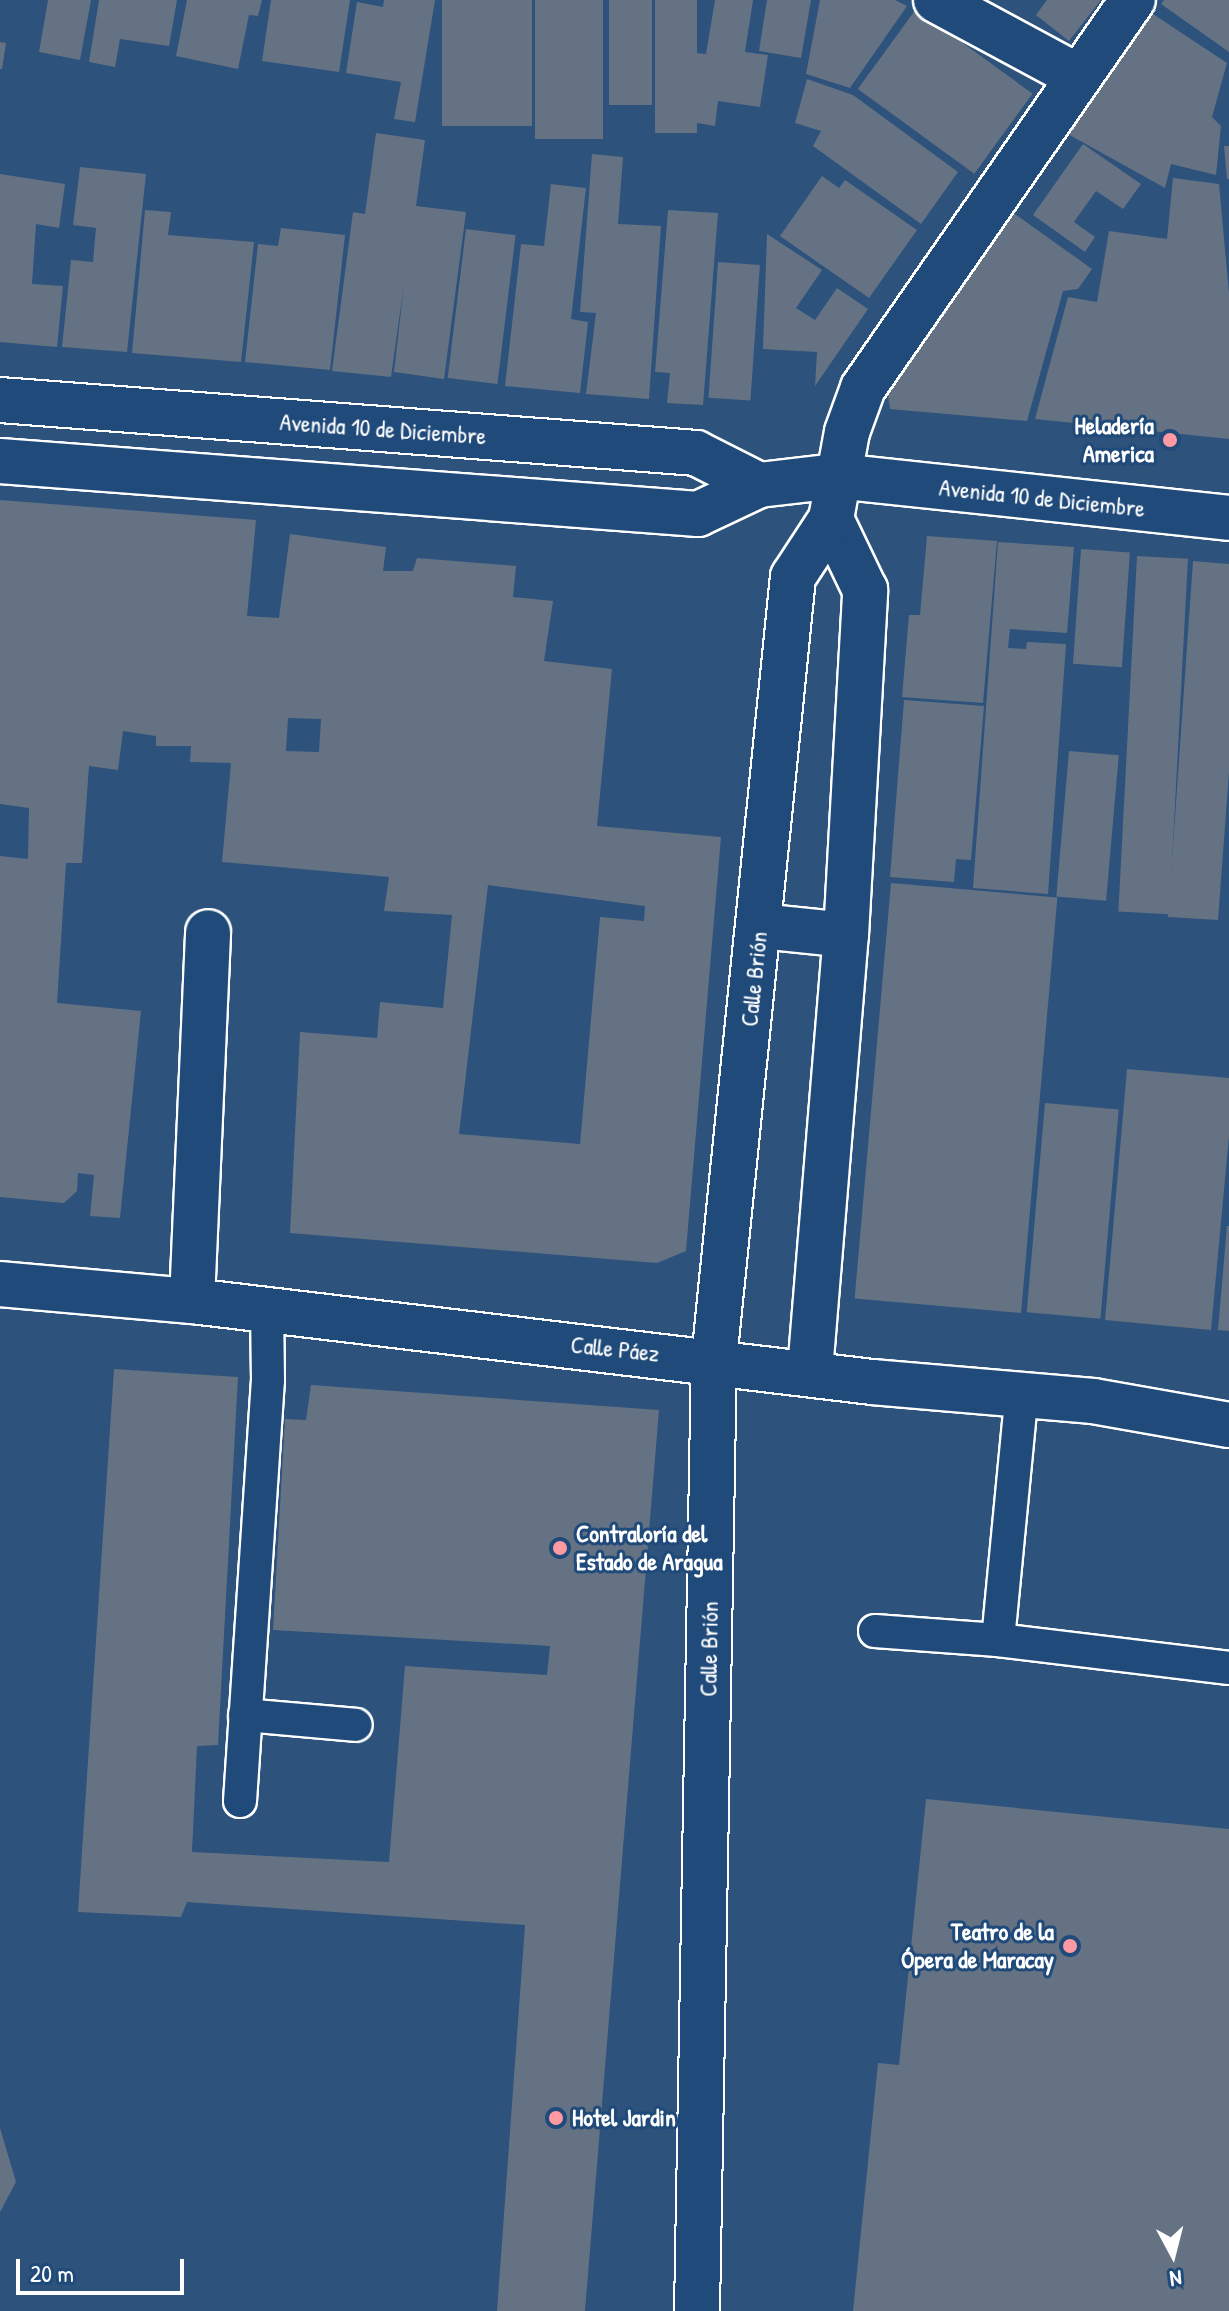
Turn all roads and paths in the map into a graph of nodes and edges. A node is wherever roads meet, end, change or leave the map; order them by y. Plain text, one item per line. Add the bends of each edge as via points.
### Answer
1 (936, 0) edge
2 (1133, 0) edge
3 (1077, 76) junction
4 (0, 400) edge
5 (0, 461) edge
6 (837, 476) junction
7 (759, 485) junction
8 (1229, 518) edge
9 (831, 519) junction
10 (759, 926) junction
11 (208, 932) dead end
12 (846, 935) junction
13 (0, 1284) edge
14 (192, 1301) junction
15 (267, 1309) junction
16 (714, 1360) junction
17 (810, 1371) junction
18 (1022, 1393) junction
19 (1229, 1400) edge
20 (1093, 1401) junction
21 (1229, 1425) edge
22 (875, 1631) dead end
23 (998, 1640) junction
24 (1229, 1668) edge
25 (245, 1715) junction
26 (356, 1725) dead end
27 (240, 1801) dead end
28 (697, 2311) edge

1 - 3 street
2 - 3 street
3 - 6 street via 863,388
4 - 7 street, Avenida 10 de Diciembre via 696,453
5 - 7 street, Avenida 10 de Diciembre via 698,514
6 - 7 street, Avenida 10 de Diciembre
6 - 8 street, Avenida 10 de Diciembre
6 - 9 street
9 - 10 street, Calle Brión via 793,577
9 - 12 street via 865,590
10 - 12 street
10 - 16 street, Calle Brión
11 - 14 street
12 - 17 street
13 - 14 street, Calle Páez
14 - 15 street, Calle Páez
15 - 16 street, Calle Páez
15 - 25 lane via 268,1380
16 - 17 street, Calle Páez
16 - 28 street, Calle Brión
17 - 18 street, Calle Páez via 872,1382
18 - 20 street, Calle Páez
18 - 23 lane
19 - 20 street
20 - 21 street, Calle Páez
22 - 23 lane
23 - 24 lane
25 - 26 lane
25 - 27 lane

